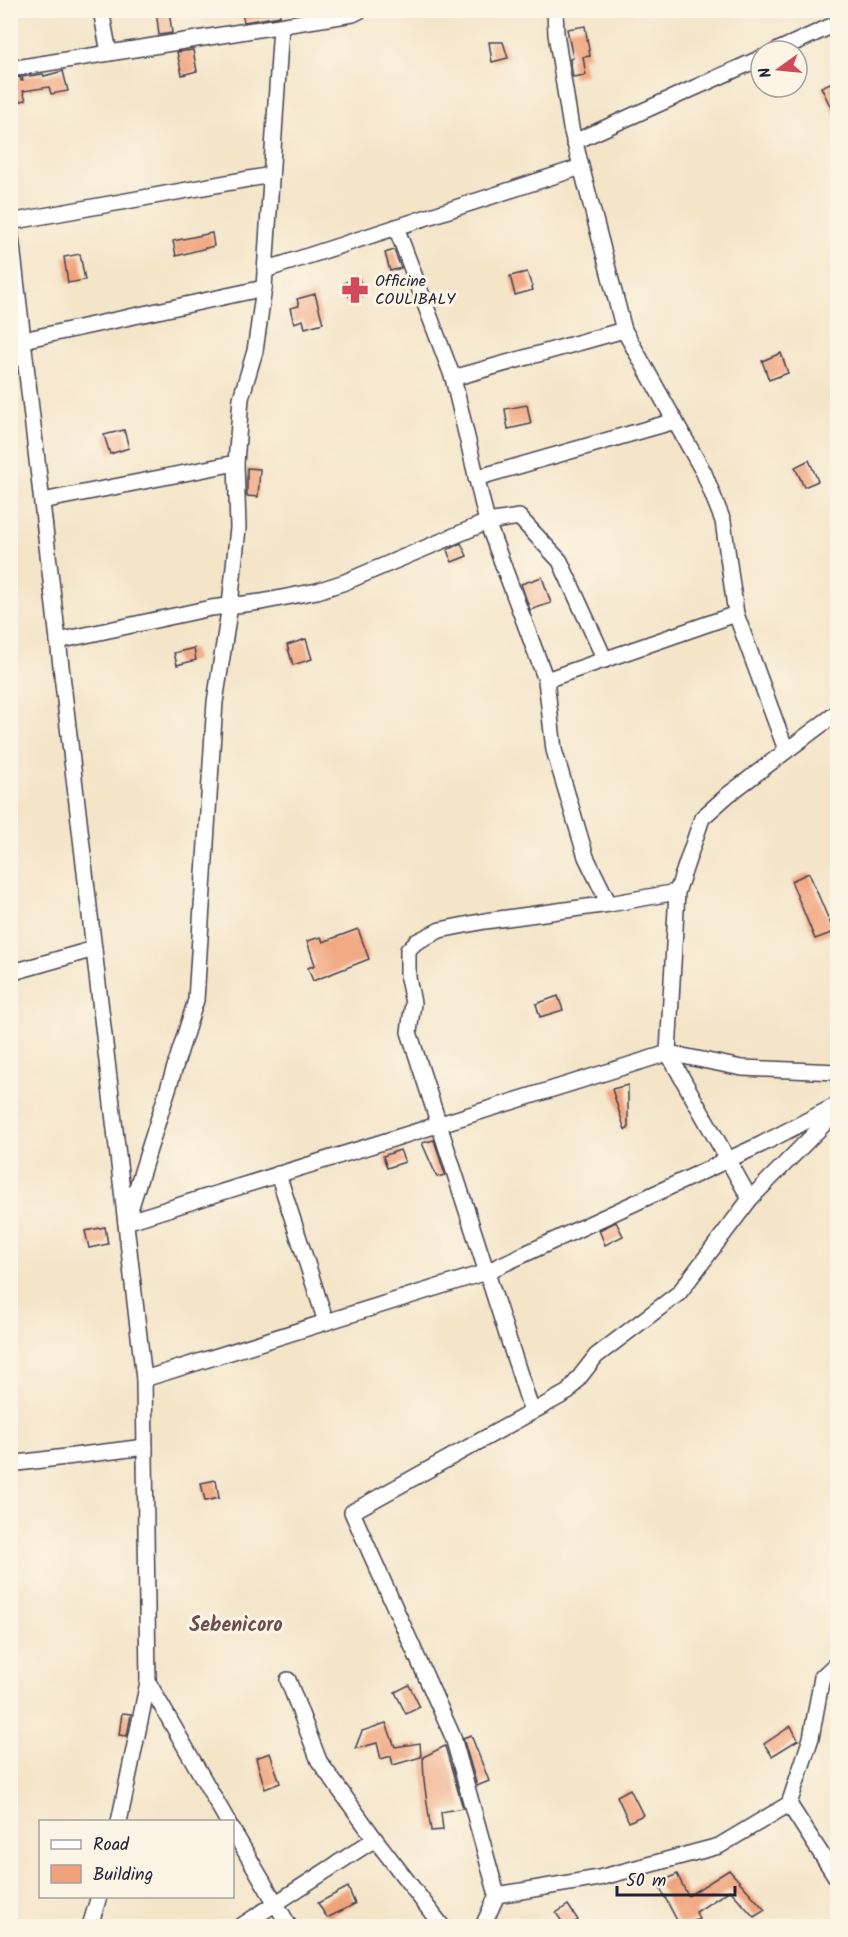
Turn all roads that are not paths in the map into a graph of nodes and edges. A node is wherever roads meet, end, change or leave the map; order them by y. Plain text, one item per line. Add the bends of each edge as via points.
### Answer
1 (100, 10) edge
2 (361, 10) edge
3 (555, 10) edge
4 (291, 20) edge
5 (837, 23) edge
6 (802, 39) edge
7 (109, 53) junction
8 (749, 63) edge
9 (10, 69) edge
10 (574, 142) junction
11 (581, 167) junction
12 (271, 175) junction
13 (10, 222) edge
14 (396, 227) junction
15 (10, 228) edge
16 (265, 270) junction
17 (264, 288) junction
18 (624, 330) junction
19 (23, 340) junction
20 (10, 357) edge
21 (453, 378) junction
22 (675, 421) junction
23 (236, 464) junction
24 (476, 478) junction
25 (42, 501) junction
26 (487, 522) junction
27 (230, 605) junction
28 (736, 614) junction
29 (58, 641) junction
30 (605, 660) junction
31 (546, 680) junction
32 (837, 712) edge
33 (786, 750) junction
34 (677, 892) junction
35 (609, 904) junction
36 (94, 949) junction
37 (10, 973) edge
38 (668, 1053) junction
39 (837, 1072) edge
40 (837, 1105) edge
41 (837, 1110) edge
42 (439, 1124) junction
43 (728, 1160) junction
44 (278, 1174) junction
45 (750, 1199) junction
46 (126, 1222) junction
47 (486, 1272) junction
48 (326, 1322) junction
49 (144, 1379) junction
50 (532, 1412) junction
51 (145, 1447) junction
52 (10, 1464) edge
53 (837, 1662) edge
54 (288, 1680) dead end
55 (148, 1682) junction
56 (789, 1804) junction
57 (119, 1820) edge
58 (227, 1820) edge
59 (234, 1832) edge
60 (375, 1839) junction
61 (837, 1880) edge
62 (497, 1894) junction
63 (98, 1898) edge
64 (276, 1904) junction
65 (90, 1926) edge
66 (241, 1926) edge
67 (289, 1926) edge
68 (442, 1926) edge
69 (483, 1926) edge

1 - 7 street
2 - 4 street
3 - 10 street
4 - 7 street
4 - 12 street
5 - 6 street
7 - 9 street
8 - 10 street
10 - 11 street
11 - 14 street
11 - 18 street
12 - 13 street
12 - 16 street
14 - 16 street
14 - 21 street
15 - 19 street
16 - 17 street
17 - 19 street
17 - 23 street via 255,351 241,398
18 - 21 street
18 - 22 street
19 - 20 street
19 - 25 street
21 - 24 street
22 - 24 street
22 - 28 street via 704,473 723,521
23 - 25 street
23 - 27 street via 238,528
24 - 26 street
25 - 29 street
26 - 27 street via 345,582 289,597
26 - 30 street via 519,517 560,561
26 - 31 street
27 - 29 street
27 - 46 street via 215,702 196,1000
28 - 30 street
28 - 33 street
29 - 36 street
30 - 31 street
31 - 35 street via 554,750 586,857
32 - 33 street
33 - 34 street via 702,818
34 - 35 street
34 - 38 street
35 - 42 street via 440,930 408,950 413,1004 409,1032
36 - 37 street
36 - 46 street
38 - 39 street via 742,1068
38 - 42 street
38 - 43 street
40 - 43 street
41 - 45 street
42 - 44 street
42 - 47 street
43 - 45 street
43 - 47 street
44 - 46 street
44 - 48 street
45 - 50 street via 679,1293 596,1356 568,1392
46 - 49 street
47 - 48 street
47 - 50 street
48 - 49 street
49 - 51 street
50 - 62 street via 352,1512 453,1737
51 - 52 street
51 - 55 street
53 - 56 street via 822,1677 811,1738
54 - 60 street via 319,1761
55 - 57 street
55 - 58 street
56 - 61 street
56 - 62 street via 719,1846 599,1878
59 - 64 street
60 - 64 street
60 - 68 street
62 - 69 street
63 - 65 street
64 - 66 street
64 - 67 street

